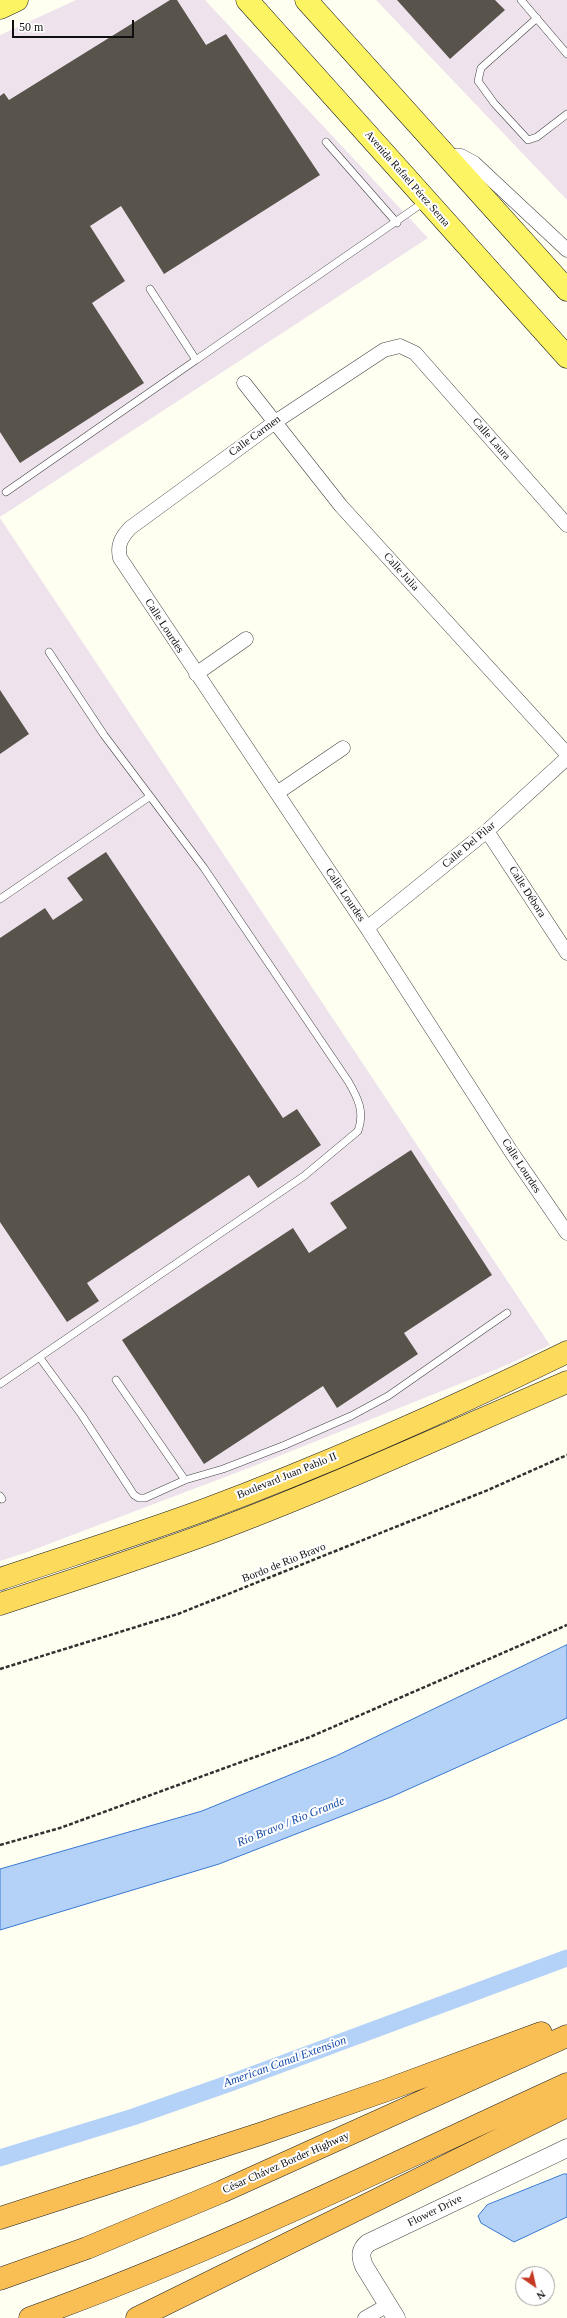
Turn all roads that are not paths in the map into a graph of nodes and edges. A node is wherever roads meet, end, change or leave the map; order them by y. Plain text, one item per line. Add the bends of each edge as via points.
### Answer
1 (17, 0) edge
2 (247, 0) edge
3 (306, 0) edge
4 (521, 0) edge
5 (0, 8) edge
6 (537, 18) junction
7 (567, 54) edge
8 (567, 114) edge
9 (326, 142) dead end
10 (448, 156) junction
11 (426, 201) junction
12 (397, 223) junction
13 (567, 250) edge
14 (150, 289) dead end
15 (567, 290) edge
16 (415, 353) joint
17 (567, 357) edge
18 (196, 360) junction
19 (244, 383) dead end
20 (274, 422) junction
21 (6, 492) dead end
22 (567, 525) edge
23 (120, 558) joint
24 (246, 639) dead end
25 (49, 652) dead end
26 (196, 674) junction
27 (343, 748) dead end
28 (567, 754) edge
29 (567, 758) edge
30 (276, 793) junction
31 (149, 797) junction
32 (487, 831) junction
33 (0, 899) edge
34 (368, 928) junction
35 (567, 953) edge
36 (567, 1233) edge
37 (507, 1313) dead end
38 (567, 1352) edge
39 (40, 1358) junction
40 (116, 1380) dead end
41 (567, 1382) edge
42 (0, 1384) edge
43 (185, 1480) junction
44 (0, 1579) edge
45 (0, 1604) edge
46 (567, 2024) edge
47 (567, 2036) edge
48 (567, 2084) edge
49 (567, 2106) edge
50 (567, 2148) edge
51 (0, 2218) edge
52 (0, 2280) edge
53 (392, 2311) edge
54 (30, 2318) edge
55 (137, 2318) edge
56 (364, 2318) edge

1 - 5 main road
2 - 11 main road, Avenida Rafael Pérez Serna
3 - 10 main road
4 - 6 lane
6 - 7 lane
6 - 8 lane via 481,68 478,81 494,103 528,140 537,137
9 - 12 lane
10 - 13 street via 461,156 474,163
10 - 15 main road
11 - 12 lane
11 - 17 main road, Avenida Rafael Pérez Serna
12 - 18 lane
14 - 18 lane
16 - 20 street, Calle Carmen via 400,346 389,347
16 - 22 street, Calle Laura
18 - 21 lane
19 - 20 street, Calle Julia
20 - 23 street, Calle Carmen via 130,528 120,542
20 - 28 street, Calle Julia via 341,506
23 - 26 street, Calle Lourdes
24 - 26 street
25 - 31 lane
26 - 30 street, Calle Lourdes
27 - 30 street
29 - 32 street, Calle Del Pilar
30 - 34 street, Calle Lourdes
31 - 33 lane
31 - 39 lane via 204,868 348,1081 362,1110 362,1121 358,1131 304,1176
32 - 34 street, Calle Del Pilar
32 - 35 street, Calle Débora
34 - 36 street, Calle Lourdes via 516,1159
37 - 43 lane via 388,1396 351,1416 223,1469
38 - 44 highway, Boulevard Juan Pablo II via 444,1410 240,1496
39 - 42 lane
39 - 43 lane via 81,1414 134,1495 145,1498
40 - 43 lane
41 - 45 highway via 358,1473 213,1532
46 - 51 highway via 260,2134
47 - 52 highway, César Chávez Border Highway via 221,2192 87,2248
48 - 54 highway via 237,2235 151,2272
49 - 55 highway
50 - 53 street, Flower Drive via 368,2243 363,2248 361,2257
53 - 56 street

